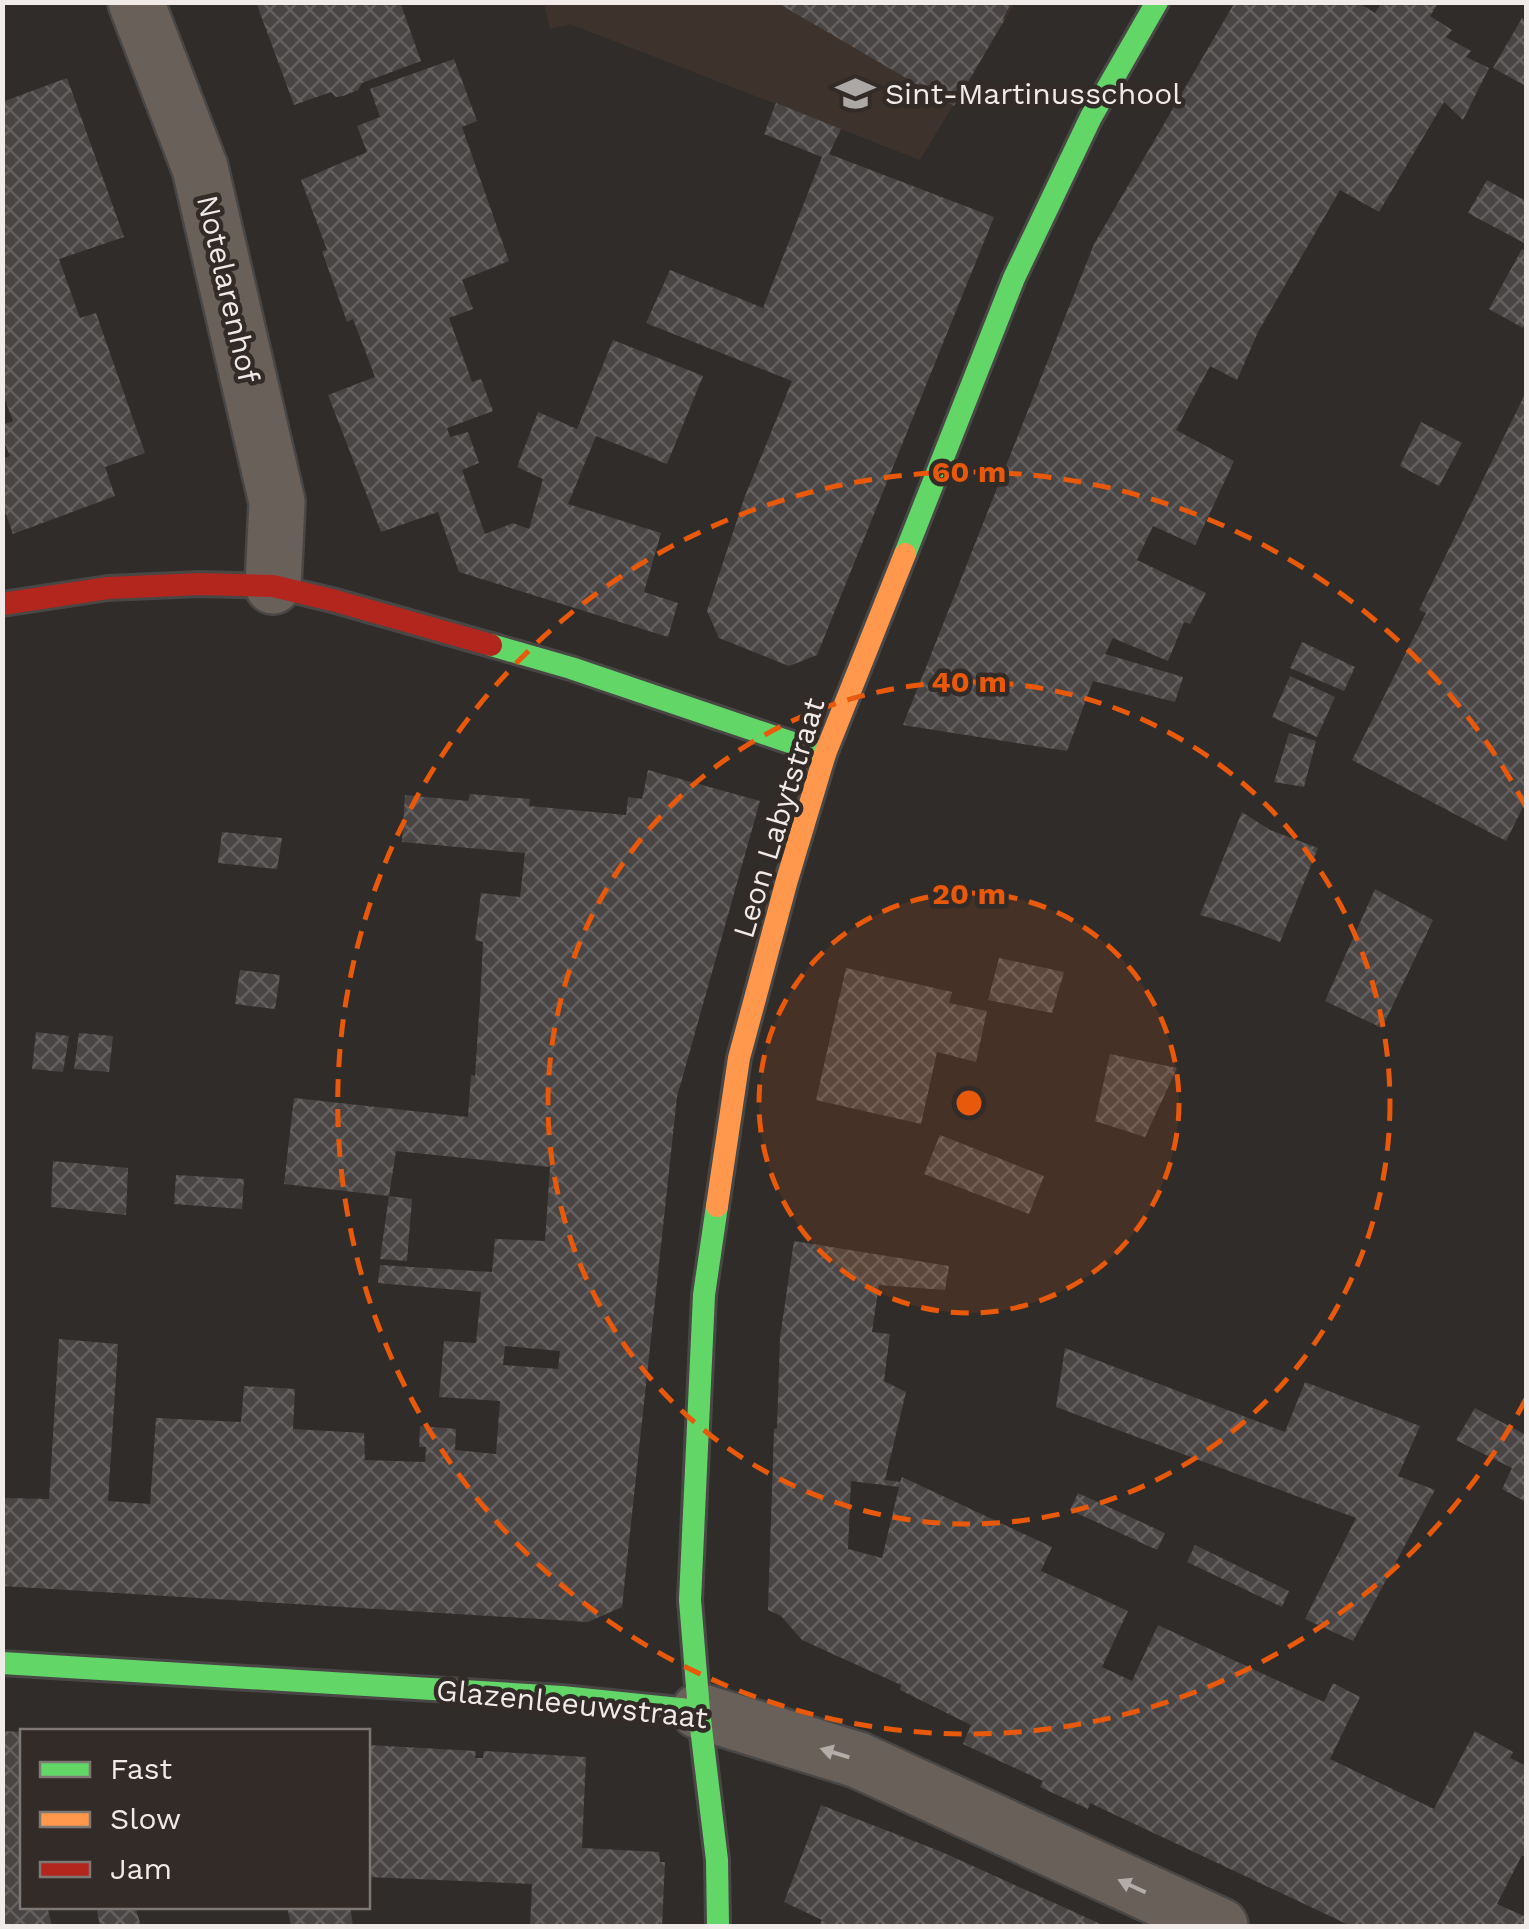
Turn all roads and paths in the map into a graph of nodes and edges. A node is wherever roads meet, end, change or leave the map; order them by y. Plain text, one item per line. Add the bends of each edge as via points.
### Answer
1 (136, 2) edge
2 (1158, 2) edge
3 (273, 586) junction
4 (2, 604) edge
5 (826, 754) junction
6 (2, 1663) edge
7 (699, 1711) junction
8 (718, 1926) edge
9 (1220, 1926) edge

1 - 3 street, Notelarenhof via 200,168 277,502
2 - 5 street, Leon Labytstraat via 1091,116 1014,278
3 - 4 street via 108,588
3 - 5 street via 571,668
5 - 7 street, Leon Labytstraat via 739,1058 704,1295 690,1600
6 - 7 street, Glazenleeuwstraat
7 - 8 street, Leon Labytstraat
9 -> 7 street, Glazenleeuwstraat via 858,1760

